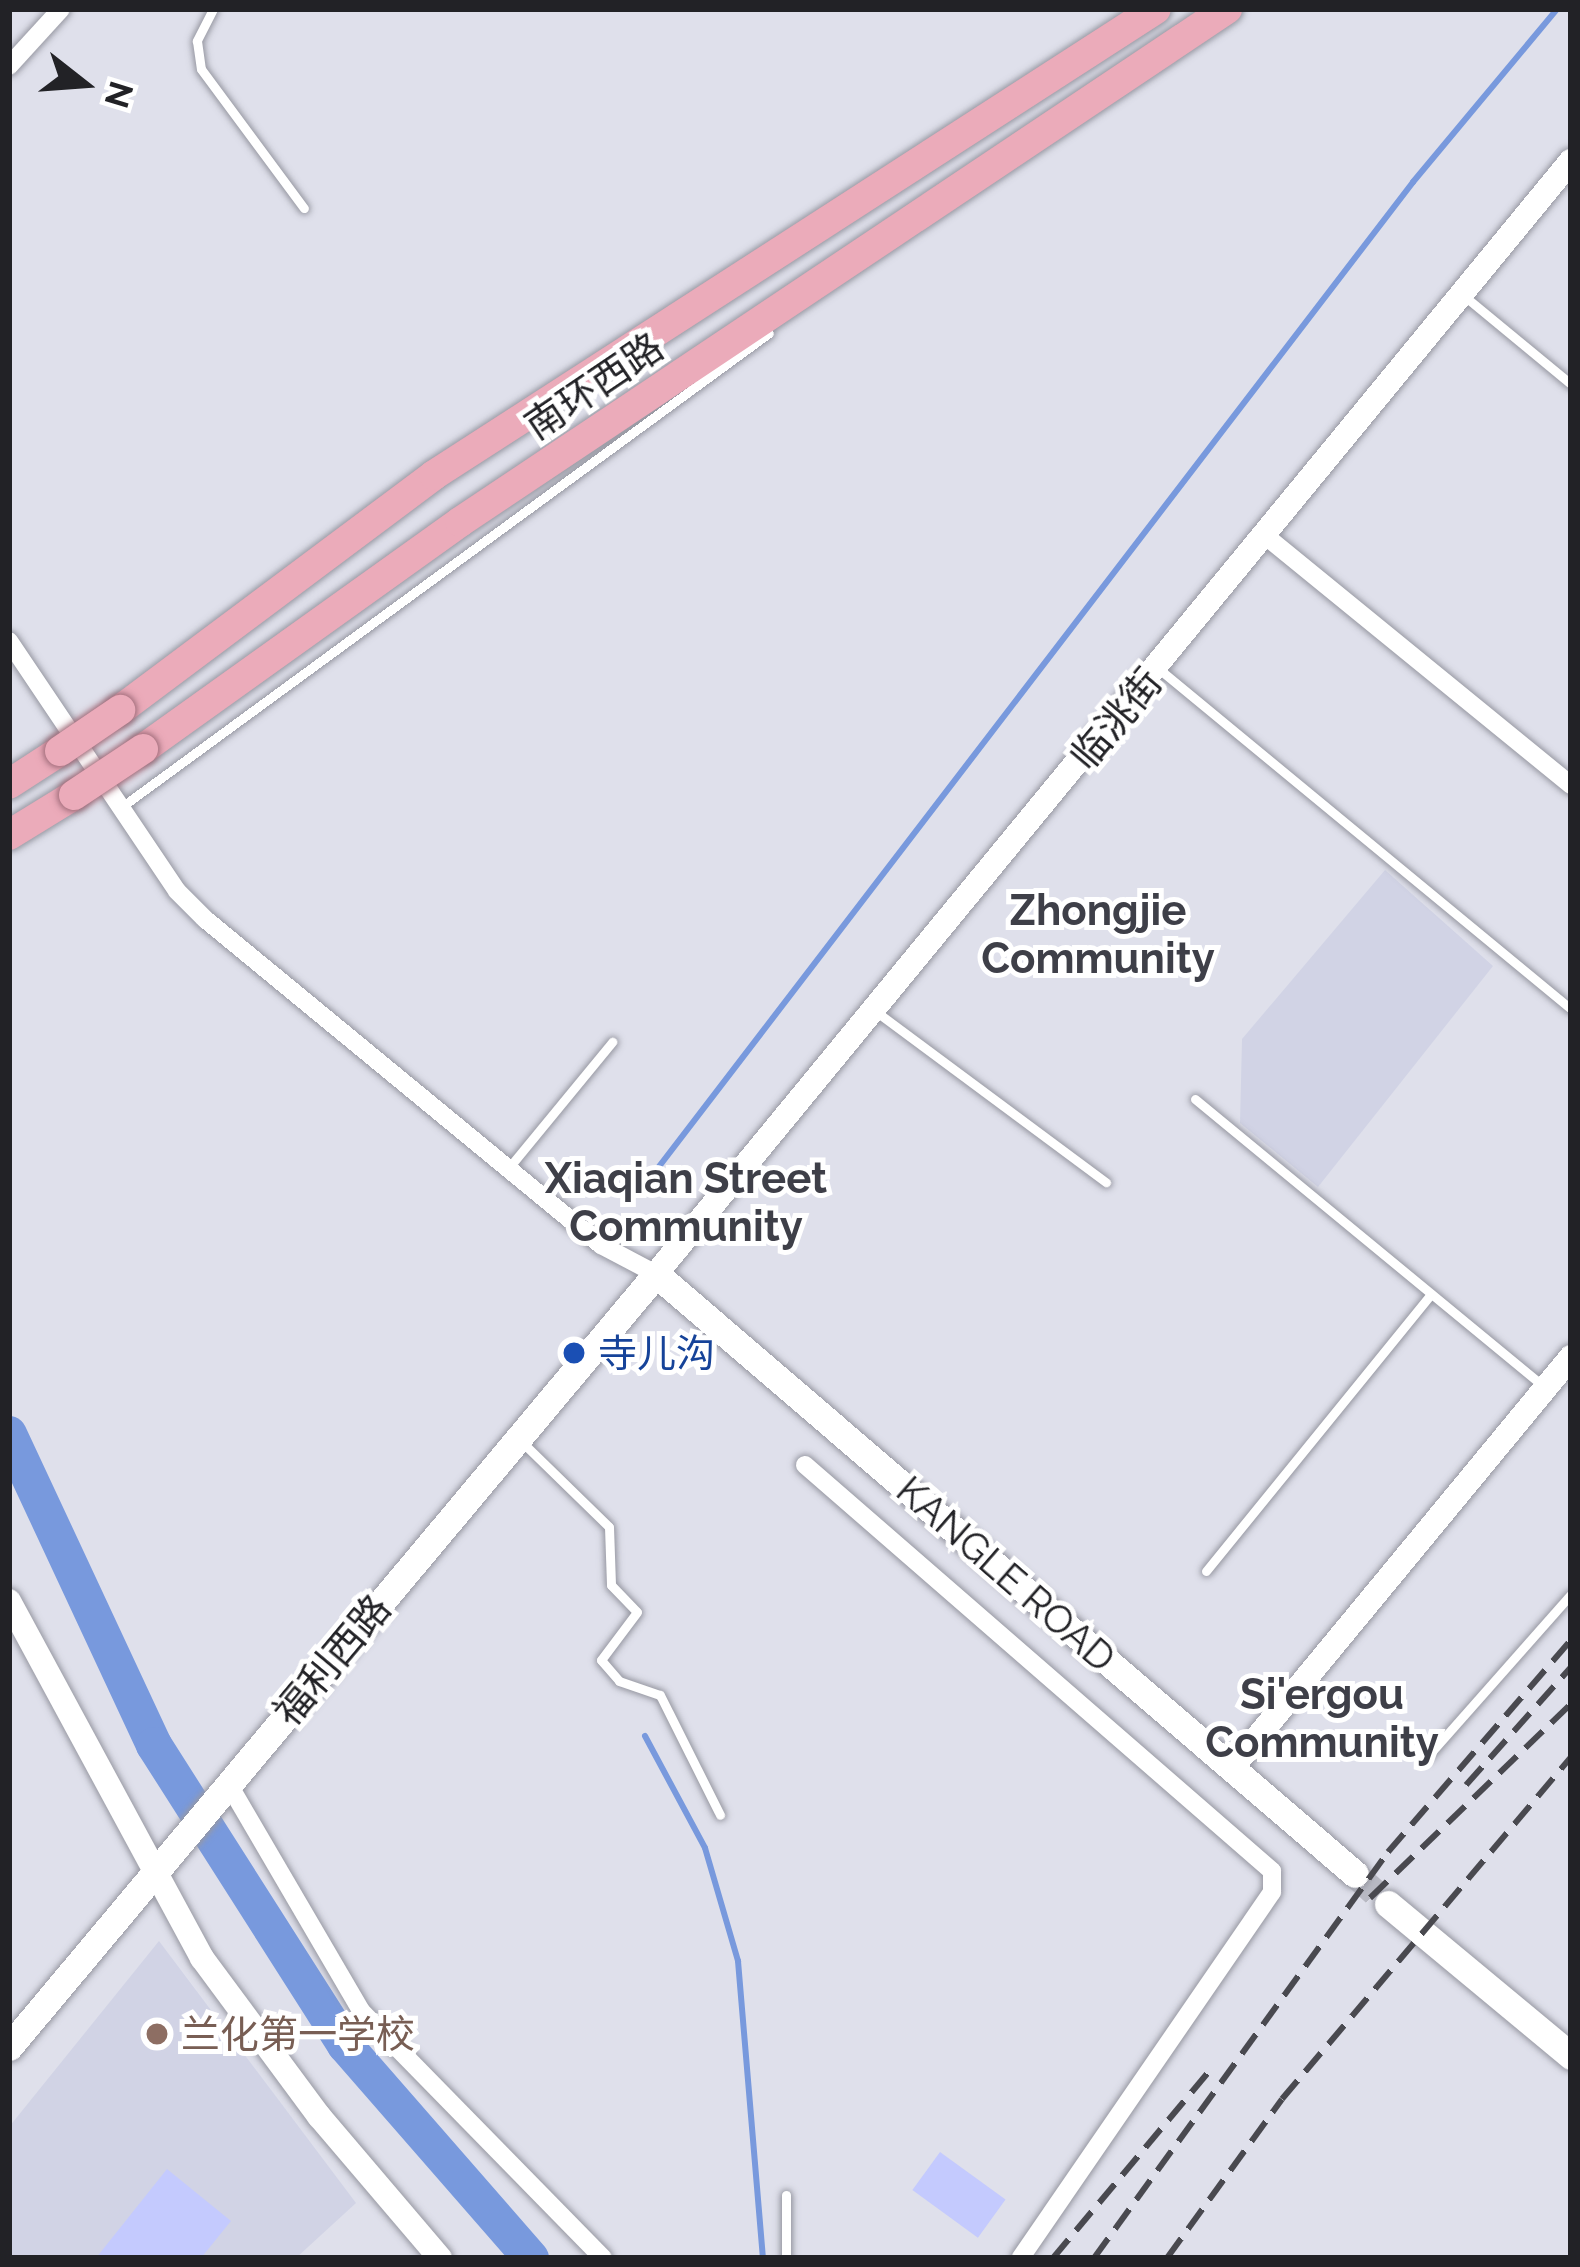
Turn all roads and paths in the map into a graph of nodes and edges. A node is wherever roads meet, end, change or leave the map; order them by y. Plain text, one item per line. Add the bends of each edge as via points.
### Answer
1 (61, 9) edge
2 (213, 9) edge
3 (1156, 9) edge
4 (1226, 9) edge
5 (9, 66) edge
6 (1571, 161) edge
7 (304, 208) dead end
8 (834, 272) junction
9 (1463, 295) junction
10 (1571, 384) edge
11 (1268, 538) junction
12 (9, 641) edge
13 (1159, 669) junction
14 (9, 784) edge
15 (1571, 785) edge
16 (120, 808) junction
17 (9, 835) edge
18 (1571, 1009) edge
19 (874, 1010) junction
20 (612, 1042) dead end
21 (1195, 1100) dead end
22 (507, 1170) junction
23 (1106, 1182) dead end
24 (656, 1274) junction
25 (1431, 1294) junction
26 (1571, 1357) edge
27 (1545, 1388) junction
28 (519, 1439) junction
29 (805, 1465) dead end
30 (1206, 1571) dead end
31 (1571, 1594) edge
32 (9, 1601) edge
33 (1427, 1757) dead end
34 (1232, 1768) junction
35 (224, 1788) junction
36 (720, 1815) dead end
37 (156, 1868) junction
38 (1355, 1874) tunnel mouth
39 (1388, 1904) tunnel mouth
40 (9, 2047) edge
41 (1571, 2056) edge
42 (786, 2195) dead end
43 (440, 2258) edge
44 (603, 2258) edge
45 (786, 2258) edge
46 (1020, 2258) edge

1 - 5 street
2 - 7 lane via 197,41 202,69
3 - 14 highway, 南环西路, bridge via 434,475
4 - 8 highway, 南环西路
6 - 9 street, 临洮街
8 - 16 lane via 771,331
8 - 17 highway, 南环西路, bridge
9 - 10 lane
9 - 11 street, 临洮街
11 - 13 street, 临洮街
11 - 15 street
12 - 16 street
13 - 18 lane
13 - 19 street, 临洮街
16 - 22 street via 177,891 247,959
19 - 23 lane
19 - 24 street, 临洮街
20 - 22 lane
21 - 25 lane
22 - 24 street via 601,1245
24 - 28 main road, 福利西路
24 - 34 main road, KANGLE ROAD
25 - 27 lane
25 - 30 lane
26 - 27 street
27 - 34 street
28 - 35 main road, 福利西路
28 - 36 lane via 609,1527 611,1586 637,1612 602,1660 620,1682 660,1695
29 - 46 street via 1272,1871 1272,1892
31 - 33 lane
32 - 37 street
34 - 38 main road, KANGLE ROAD
35 - 37 main road, 福利西路
35 - 44 street via 362,2011
37 - 40 main road, 福利西路
37 - 43 street via 242,2016
39 - 41 main road
42 - 45 lane

